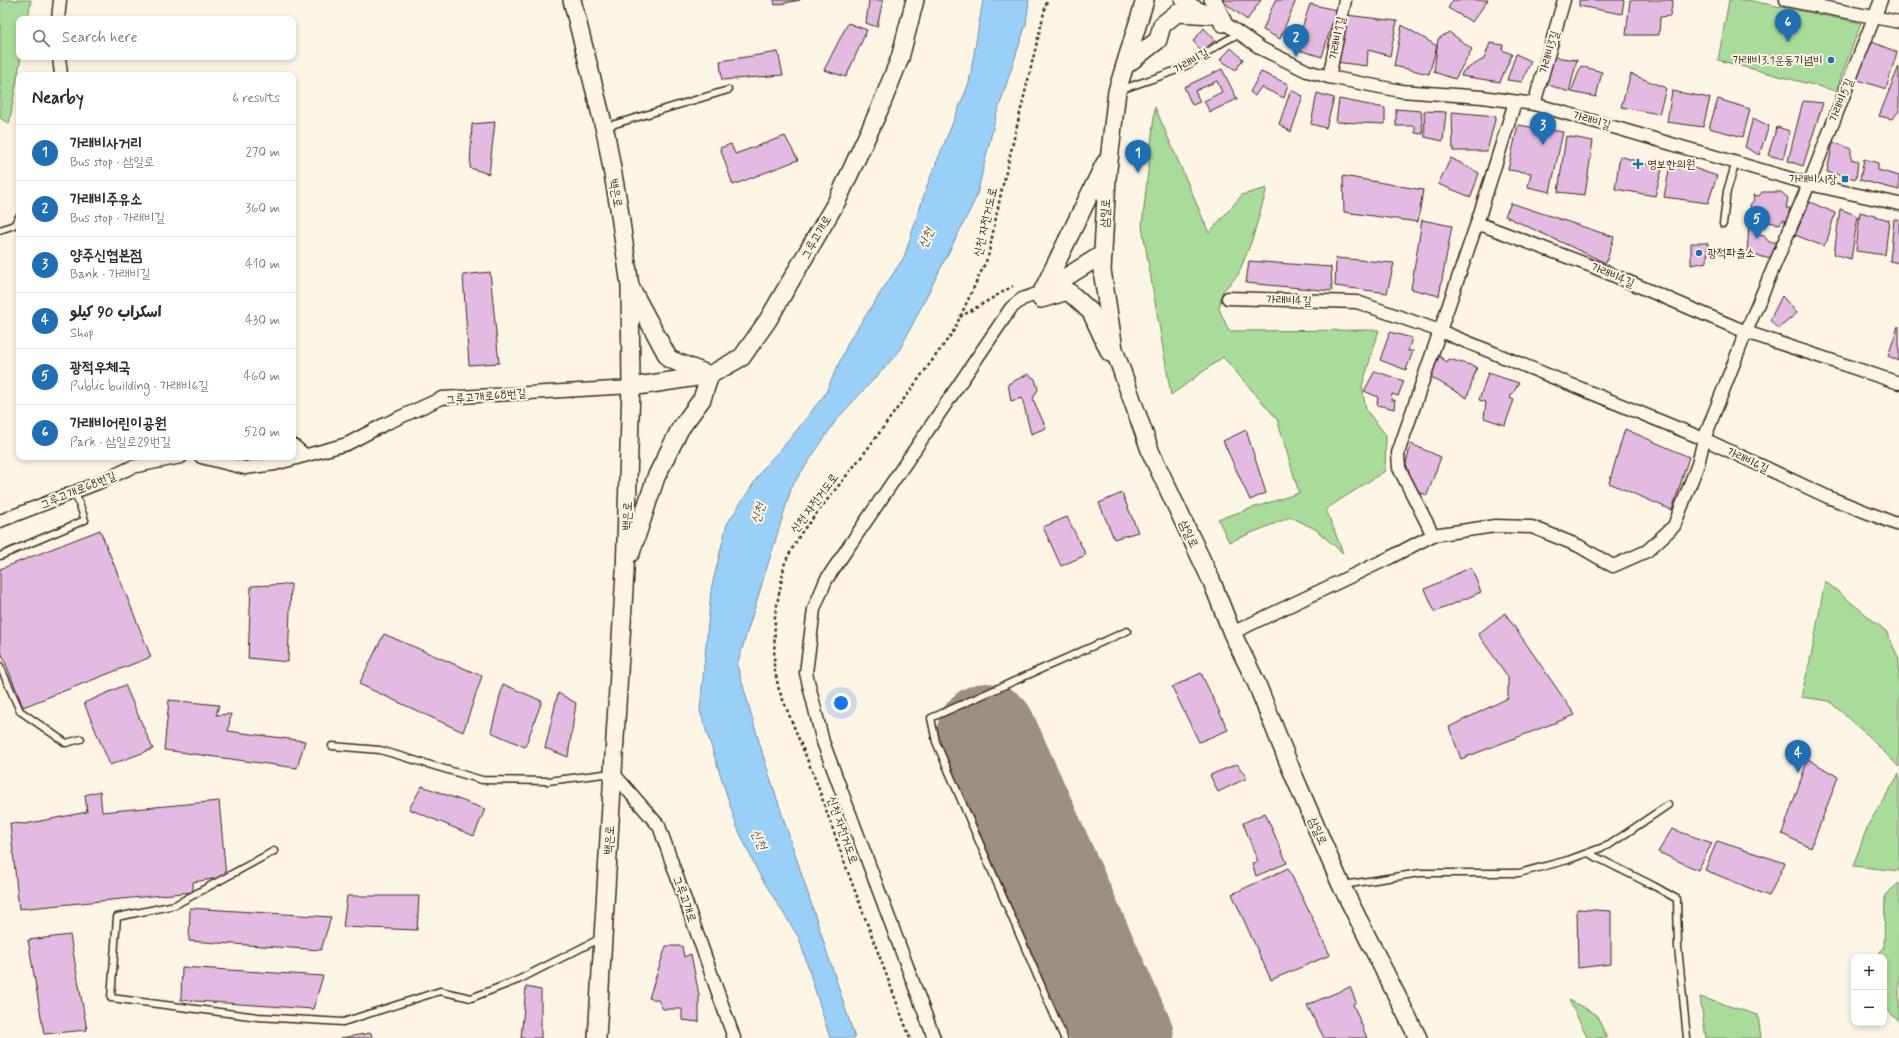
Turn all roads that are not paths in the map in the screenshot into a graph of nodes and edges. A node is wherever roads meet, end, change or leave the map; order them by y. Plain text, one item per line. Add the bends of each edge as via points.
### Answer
1 (60, 0) edge
2 (572, 0) edge
3 (915, 0) edge
4 (1145, 0) edge
5 (1181, 0) edge
6 (1345, 0) edge
7 (1564, 0) edge
8 (1786, 0) edge
9 (1881, 0) edge
10 (1216, 13) edge
11 (58, 16) edge
12 (1875, 17) junction
13 (1899, 22) edge
14 (1240, 34) junction
15 (59, 60) edge
16 (1126, 65) junction
17 (61, 72) edge
18 (1329, 77) junction
19 (728, 90) dead end
20 (1117, 91) junction
21 (1515, 102) junction
22 (1534, 104) junction
23 (604, 127) junction
24 (1110, 154) junction
25 (1736, 162) junction
26 (1809, 184) junction
27 (1899, 204) edge
28 (16, 222) edge
29 (1478, 223) junction
30 (1723, 224) dead end
31 (0, 230) edge
32 (1103, 254) junction
33 (630, 286) junction
34 (1041, 296) junction
35 (1228, 298) dead end
36 (1440, 331) junction
37 (1746, 332) junction
38 (710, 375) junction
39 (1899, 383) edge
40 (631, 387) junction
41 (1127, 387) junction
42 (1704, 439) junction
43 (296, 448) edge
44 (305, 455) junction
45 (296, 458) edge
46 (168, 460) edge
47 (213, 460) edge
48 (288, 460) edge
49 (75, 492) junction
50 (0, 521) edge
51 (1899, 525) edge
52 (1433, 535) junction
53 (0, 556) edge
54 (625, 572) junction
55 (1127, 632) dead end
56 (1232, 633) junction
57 (0, 666) edge
58 (81, 739) dead end
59 (332, 746) dead end
60 (613, 773) junction
61 (1668, 805) dead end
62 (274, 851) dead end
63 (1588, 853) junction
64 (1341, 885) junction
65 (603, 937) junction
66 (596, 1038) edge
67 (734, 1038) edge
68 (934, 1038) edge
69 (1064, 1038) edge
70 (1418, 1038) edge
71 (1687, 1038) edge

1 - 11 street
2 - 23 main road, 백은로
3 - 38 main road, 그루고개로 via 900,58 837,201 768,320 742,357
4 - 16 main road, 삼일로
5 - 10 street, 가래비길
6 - 18 street, 가래비1길
7 - 22 street, 가래비3길
8 - 12 street
9 - 12 street, 가래비5길
10 - 14 street, 가래비길
10 - 16 main road via 1177,13 1162,25 1158,40
12 - 13 street
12 - 26 street, 가래비5길
14 - 18 street, 가래비길 via 1262,49 1307,71
14 - 20 lane, 가래비길 via 1224,40 1171,73 1158,75
15 - 17 street
16 - 20 main road, 삼일로
18 - 21 street, 가래비길 via 1401,91
19 - 23 lane
20 - 24 main road, 삼일로
21 - 22 street, 가래비길
21 - 29 street
22 - 25 street, 가래비길
23 - 33 main road, 백은로
24 - 32 main road, 삼일로
24 - 34 main road
25 - 26 street, 가래비길
25 - 30 lane via 1727,191
26 - 27 street, 가래비길
26 - 37 street
28 - 31 lane
29 - 36 street
29 - 37 street, 가래비4길 via 1594,267
32 - 34 main road
32 - 41 main road, 삼일로 via 1102,270 1114,349
33 - 38 main road via 669,359
33 - 40 main road, 백은로
34 - 41 main road via 1068,290 1091,312
34 - 68 street via 1022,299 1011,308 826,580 814,609 806,673 824,742
35 - 36 street, 가래비4길 via 1357,302
36 - 42 street, 가래비4길
36 - 52 street via 1398,453 1399,468
37 - 39 street
37 - 42 street
38 - 40 main road, 그루고개로
38 - 54 main road via 702,399 680,429 656,477
40 - 44 street, 그루고개로68번길 via 442,398 347,444
40 - 54 main road, 백은로
41 - 56 main road, 삼일로 via 1151,453 1212,582
42 - 51 street, 가래비6길 via 1828,497
42 - 52 street via 1698,464 1674,526 1647,550 1613,566 1579,546 1532,527 1496,526
43 - 44 street
44 - 45 street, 그루고개로68번길
46 - 49 street, 그루고개로68번길 via 132,468
47 - 48 street, 그루고개로68번길 via 245,468
49 - 50 street, 그루고개로68번길
49 - 53 lane via 84,520
52 - 56 street
54 - 60 main road, 백은로
55 - 69 lane via 931,718 936,742
56 - 64 main road, 삼일로 via 1256,682
57 - 58 lane via 20,711 66,743
59 - 60 lane via 380,750 482,780 548,781
60 - 65 main road, 백은로
60 - 67 street, 그루고개로 via 660,826
61 - 63 lane via 1609,845
62 - 65 lane via 175,905 117,917 111,998 258,1017 343,1022 440,991 471,998 518,980
63 - 64 lane via 1519,873 1420,873
63 - 71 lane via 1677,899 1678,947
64 - 70 main road, 삼일로
65 - 66 main road, 백은로

